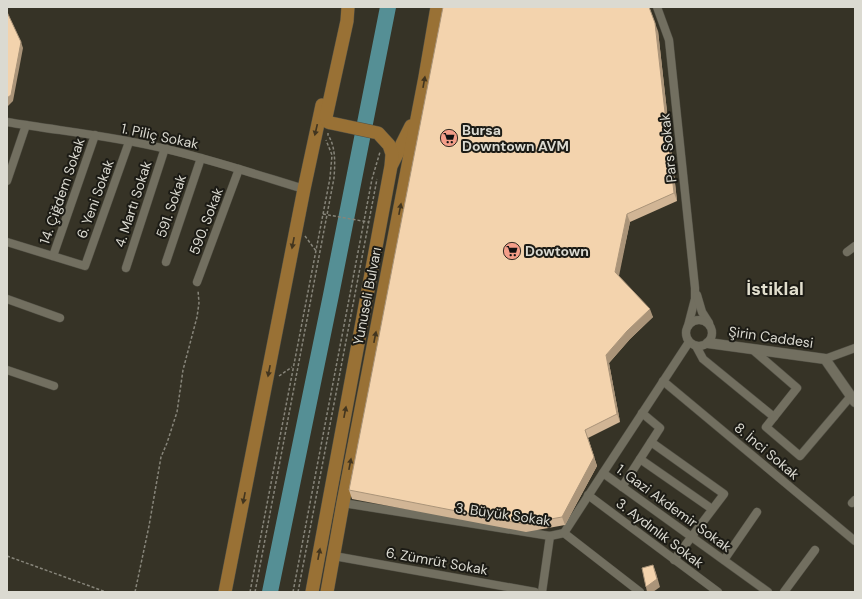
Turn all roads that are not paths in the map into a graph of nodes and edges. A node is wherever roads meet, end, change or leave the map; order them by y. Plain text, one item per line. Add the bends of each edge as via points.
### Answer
1 (339, 7) edge
2 (342, 7) edge
3 (348, 7) edge
4 (437, 7) edge
5 (657, 7) edge
6 (340, 21) junction
7 (420, 108) junction
8 (7, 122) edge
9 (26, 125) junction
10 (95, 135) junction
11 (129, 142) junction
12 (165, 148) junction
13 (201, 158) junction
14 (391, 166) junction
15 (239, 169) junction
16 (7, 180) edge
17 (304, 189) junction
18 (7, 242) edge
19 (855, 246) edge
20 (847, 252) dead end
21 (53, 256) junction
22 (166, 262) dead end
23 (126, 268) dead end
24 (197, 282) road end
25 (695, 288) junction
26 (7, 299) edge
27 (60, 318) dead end
28 (709, 324) junction
29 (688, 326) junction
30 (708, 343) junction
31 (693, 344) junction
32 (855, 348) edge
33 (753, 350) junction
34 (825, 359) junction
35 (7, 370) edge
36 (663, 381) junction
37 (54, 386) dead end
38 (853, 399) edge
39 (642, 413) junction
40 (774, 417) junction
41 (651, 442) junction
42 (640, 459) junction
43 (603, 473) junction
44 (622, 486) junction
45 (588, 495) junction
46 (343, 503) junction
47 (712, 509) junction
48 (757, 512) dead end
49 (564, 533) junction
50 (550, 536) junction
51 (692, 537) junction
52 (855, 541) edge
53 (815, 550) dead end
54 (334, 556) junction
55 (674, 560) junction
56 (724, 560) junction
57 (225, 592) edge
58 (312, 592) edge
59 (327, 592) edge
60 (535, 592) edge
61 (542, 592) edge
62 (640, 592) edge
63 (718, 592) edge
64 (768, 592) edge
65 (784, 592) edge

1 - 6 main road
2 - 6 main road
3 - 14 main road via 326,117 328,122 381,136 389,145 392,154
7 -> 4 main road, Yunuseli Bulvarı
5 - 25 street, Pars Sokak via 670,40
6 -> 17 main road
7 - 14 main road
46 -> 7 main road, Yunuseli Bulvarı
8 - 9 street, 1. Piliç Sokak
9 - 10 street, 1. Piliç Sokak
9 - 16 street
10 - 11 street, 1. Piliç Sokak
10 - 21 street, 14. Çiğdem Sokak
11 - 12 street, 1. Piliç Sokak
11 - 21 street, 6. Yeni Sokak via 85,266
12 - 13 street, 1. Piliç Sokak
12 - 23 street, 4. Martı Sokak
13 - 15 street, 1. Piliç Sokak
13 - 22 street, 591. Sokak
58 -> 14 main road, Yunuseli Bulvarı
15 - 17 street, 1. Piliç Sokak
15 - 24 street, 590. Sokak
17 -> 57 main road
18 - 21 street
19 - 20 street
25 - 28 street via 702,312
25 - 29 street via 695,300
26 - 27 street
28 - 29 street via 698,320
28 - 30 street via 712,336
29 - 31 street via 686,334
30 - 31 street via 700,346
30 - 33 street, Şirin Caddesi
31 - 36 street
31 - 40 street via 703,359
32 - 34 street
33 - 34 street, Şirin Caddesi
33 - 40 street via 797,388
34 - 38 street, Şirin Caddesi
35 - 37 street
36 - 39 street
36 - 52 street, 8. İnci Sokak
38 - 40 street via 800,456 766,427
39 - 41 street via 660,428
39 - 43 street
41 - 42 street
41 - 47 street via 724,494
42 - 44 street
42 - 47 street
43 - 44 street, 1. Gazi Akdemir Sokak
43 - 45 street, 1. Gazi Akdemir Sokak
44 - 51 street, 1. Gazi Akdemir Sokak
45 - 49 street, 1. Gazi Akdemir Sokak
45 - 55 street, 3. Aydınlık Sokak
46 - 50 street, 3. Büyük Sokak
46 - 54 main road, Yunuseli Bulvarı
47 - 51 street
48 - 56 street
49 - 50 street, 3. Büyük Sokak
49 - 62 street, 3. Büyük Sokak
50 - 61 street
51 - 55 street
51 - 56 street, 1. Gazi Akdemir Sokak
53 - 65 street
54 - 59 main road, Yunuseli Bulvarı
54 - 60 street, 6. Zümrüt Sokak
55 - 63 street, 3. Aydınlık Sokak
56 - 64 street, 1. Gazi Akdemir Sokak

